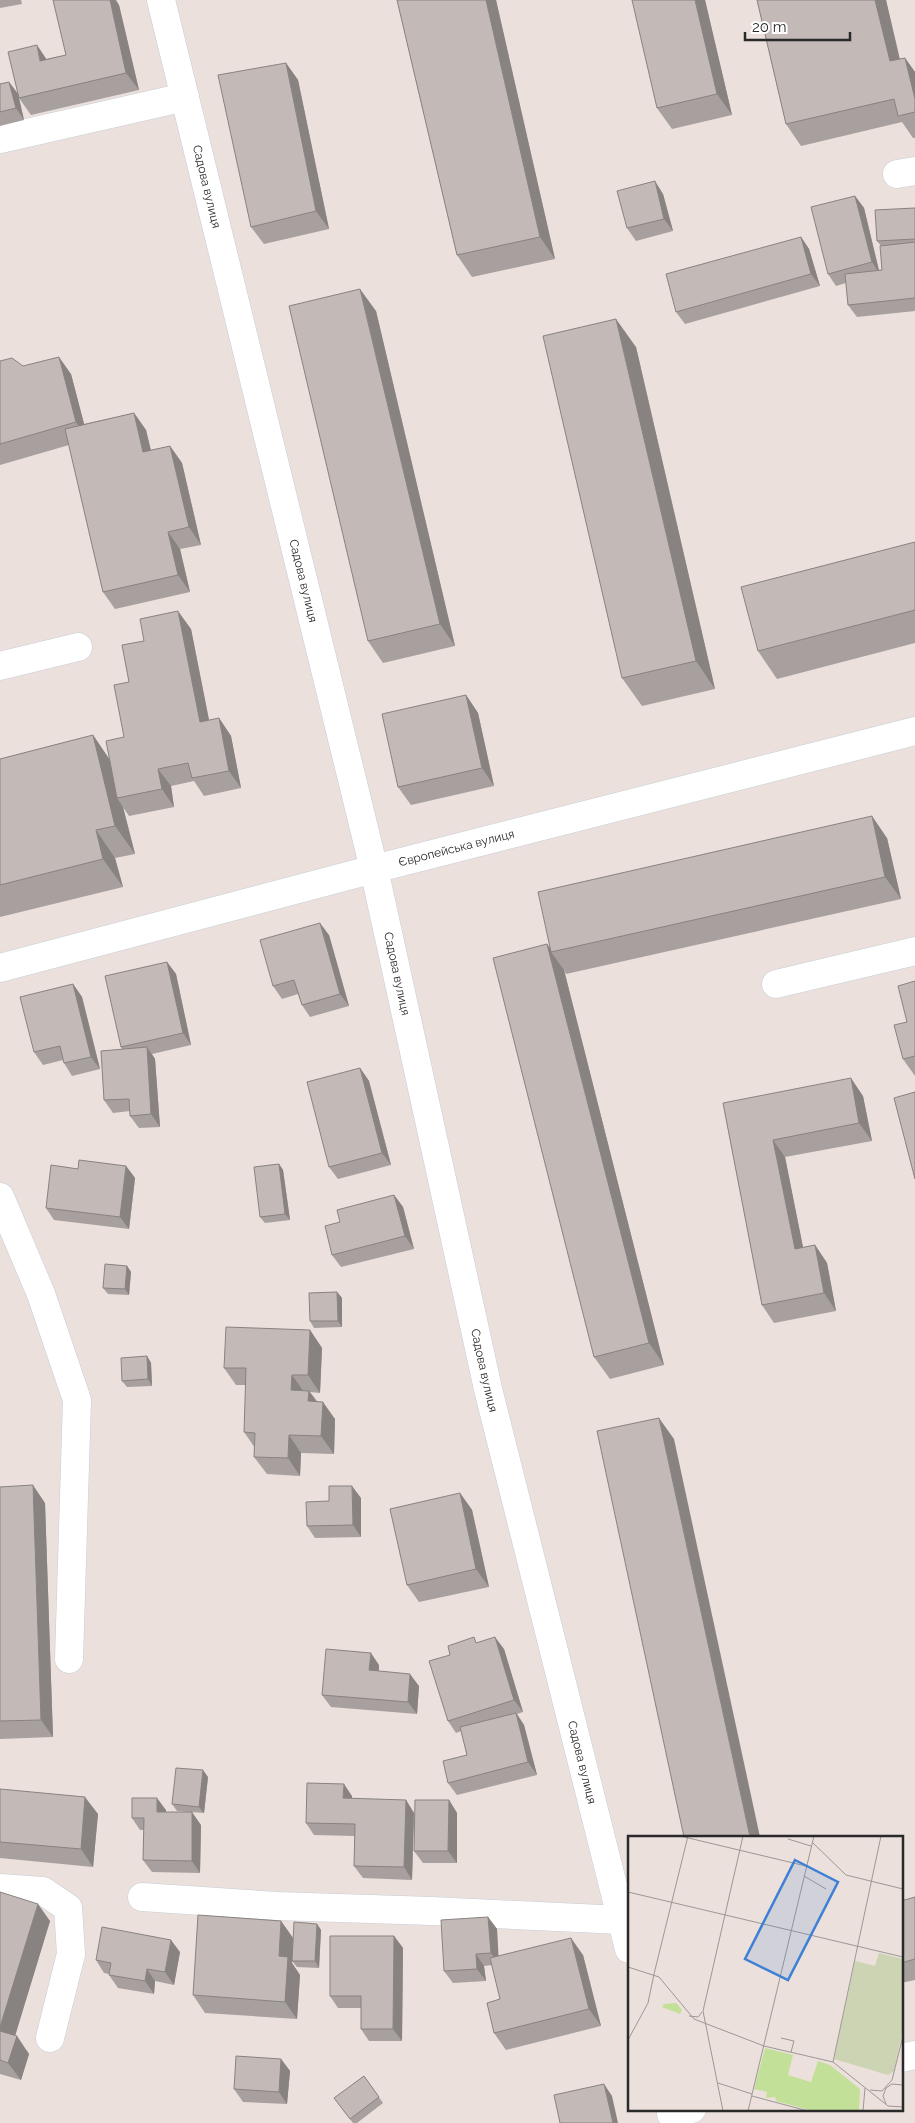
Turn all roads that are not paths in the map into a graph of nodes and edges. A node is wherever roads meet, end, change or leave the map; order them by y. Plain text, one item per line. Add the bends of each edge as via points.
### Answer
1 (161, 0) edge
2 (185, 97) junction
3 (0, 139) edge
4 (78, 647) dead end
5 (0, 666) edge
6 (915, 731) edge
7 (374, 869) junction
8 (915, 951) edge
9 (0, 968) edge
10 (776, 984) dead end
11 (0, 1197) edge
12 (69, 1659) dead end
13 (0, 1888) edge
14 (142, 1897) dead end
15 (621, 1920) junction
16 (628, 1945) edge
17 (50, 2038) dead end
18 (915, 2055) edge
19 (902, 2058) edge

1 - 2 street, Садова вулиця
2 - 3 street
2 - 7 street, Садова вулиця
4 - 5 street
6 - 7 street, Європейська вулиця
7 - 9 street, Європейська вулиця
7 - 15 street, Садова вулиця via 488,1389
8 - 10 street
11 - 12 street via 41,1294 77,1400
13 - 17 street via 43,1891 68,1908 71,1954
14 - 15 street via 277,1906
15 - 16 street, Садова вулиця
18 - 19 street

